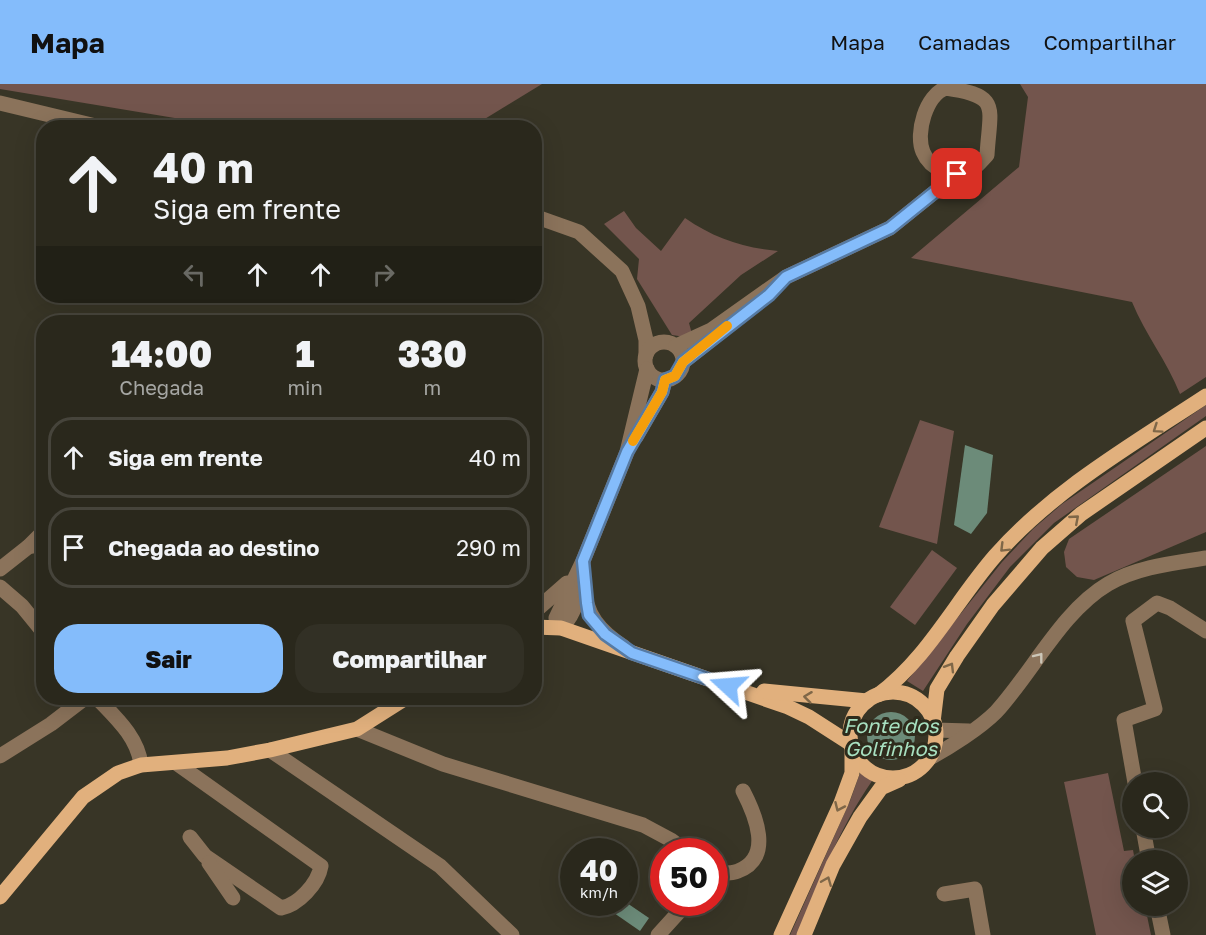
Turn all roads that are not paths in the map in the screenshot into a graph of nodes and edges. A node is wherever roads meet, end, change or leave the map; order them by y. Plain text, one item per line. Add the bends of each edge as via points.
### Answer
1 (0, 103) edge
2 (71, 120) edge
3 (929, 162) junction
4 (957, 174) junction
5 (926, 197) junction
6 (542, 219) edge
7 (786, 277) junction
8 (638, 306) junction
9 (674, 344) junction
10 (646, 362) junction
11 (683, 362) junction
12 (665, 380) junction
13 (1206, 396) edge
14 (1206, 428) edge
15 (627, 452) junction
16 (36, 545) edge
17 (1206, 558) edge
18 (583, 561) junction
19 (0, 569) edge
20 (0, 587) edge
21 (542, 605) edge
22 (36, 623) edge
23 (542, 627) edge
24 (561, 628) junction
25 (1206, 631) edge
26 (632, 653) junction
27 (728, 686) junction
28 (872, 698) junction
29 (76, 705) edge
30 (104, 705) edge
31 (395, 705) edge
32 (934, 726) junction
33 (357, 729) junction
34 (969, 731) junction
35 (852, 747) junction
36 (270, 750) junction
37 (0, 756) edge
38 (928, 759) junction
39 (176, 763) junction
40 (141, 765) junction
41 (1133, 772) edge
42 (910, 775) junction
43 (742, 791) dead end
44 (190, 837) dead end
45 (667, 838) edge
46 (205, 856) junction
47 (728, 872) edge
48 (944, 894) dead end
49 (0, 897) edge
50 (233, 897) dead end
51 (675, 916) edge
52 (1159, 916) edge
53 (512, 935) edge
54 (658, 935) edge
55 (781, 935) edge
56 (804, 935) edge
57 (983, 935) edge
58 (1163, 935) edge

1 - 2 street
3 - 4 street via 942,172
3 - 4 street via 921,141 928,102 936,91 946,88 976,92 987,99 990,109 987,154 969,172
3 - 5 street
4 - 5 street
5 - 7 street via 890,228
6 - 8 street via 579,232 622,271
7 - 9 street via 711,330
7 - 11 street via 769,295
8 - 9 street via 658,335
8 - 10 street via 646,340
9 - 10 street via 659,342 649,349
9 - 11 street
10 - 12 street via 654,377
10 - 15 street
11 - 12 street via 675,376
12 - 15 street
13 -> 28 main road via 1033,519 995,556 899,680
32 -> 14 main road via 937,688 993,605 1042,548 1081,514
15 - 18 street
16 - 19 street
34 -> 17 street via 983,724 1003,703 1073,616 1108,584 1131,574
18 - 21 street via 564,587
18 - 24 street via 555,618
18 - 26 street via 589,615 605,634
20 - 22 street
23 - 24 main road
24 - 26 main road
25 - 41 street via 1157,603 1133,621 1155,709 1124,720
26 - 27 main road
28 -> 27 main road via 821,699
27 - 35 main road via 809,717
28 - 32 main road via 900,693 911,697 921,703
28 - 35 main road via 852,720
29 - 37 street
30 - 40 street via 125,728 139,751
31 - 33 main road
32 - 34 street
32 - 38 main road via 933,750
33 - 36 main road
33 - 45 street via 443,764 643,825
34 - 38 street via 953,746
35 - 42 main road via 859,763 870,772 882,777
35 -> 55 main road via 852,773 841,803
36 - 39 main road
36 - 53 street via 440,866
38 - 42 main road
39 - 40 main road
39 - 46 street via 321,866 320,876 292,906 281,908
40 - 49 main road via 118,773 83,797
56 -> 42 main road via 833,865 860,817 881,788
43 - 47 street via 760,837 758,850 739,871
44 - 46 street
46 - 50 street
48 - 57 street via 975,889
51 - 54 street
52 - 58 street

